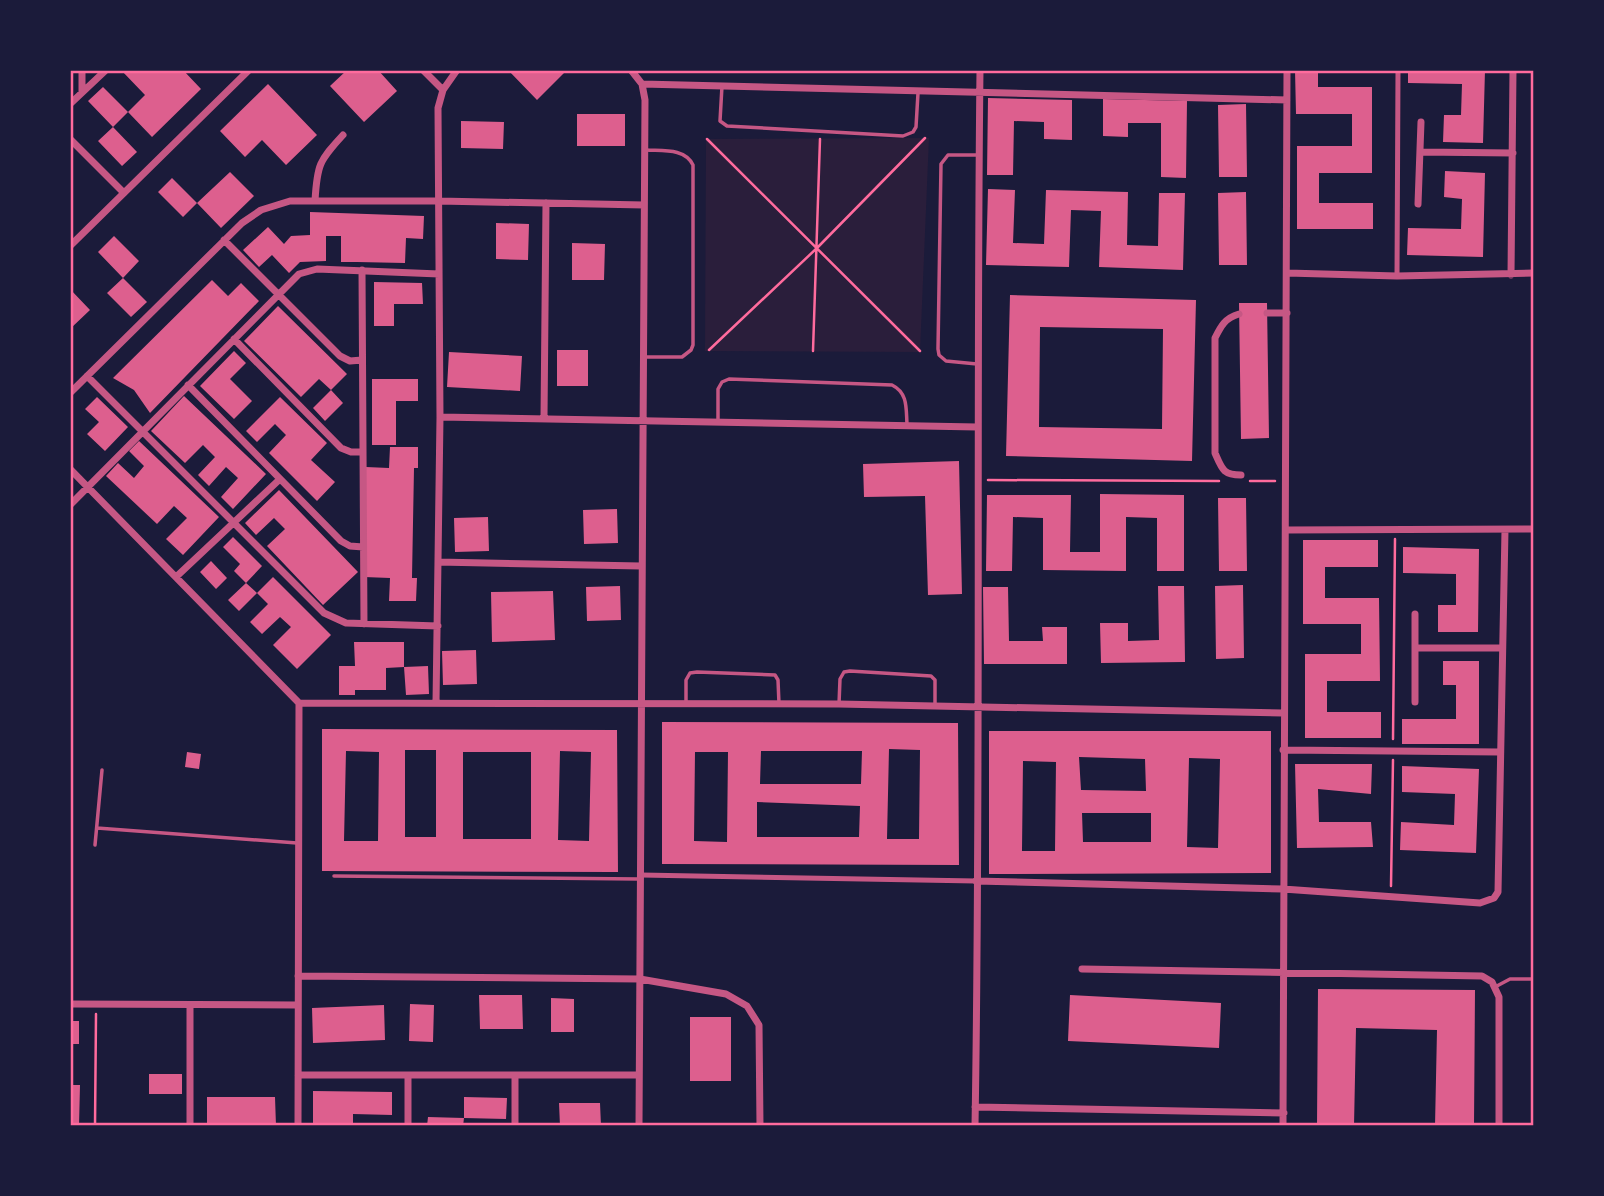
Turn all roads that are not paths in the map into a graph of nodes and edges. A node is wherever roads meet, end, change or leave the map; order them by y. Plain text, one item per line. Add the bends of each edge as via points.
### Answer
1 (82, 70) edge
2 (106, 70) edge
3 (249, 70) edge
4 (423, 70) edge
5 (457, 70) edge
6 (631, 70) edge
7 (980, 70) edge
8 (1287, 70) edge
9 (1398, 70) edge
10 (1513, 70) edge
11 (642, 84) junction
12 (722, 86) junction
13 (443, 90) junction
14 (918, 91) junction
15 (82, 92) junction
16 (979, 93) junction
17 (1287, 100) junction
18 (70, 104) edge
19 (1421, 122) dead end
20 (343, 135) dead end
21 (70, 139) edge
22 (645, 149) junction
23 (1420, 152) junction
24 (1513, 153) junction
25 (979, 155) junction
26 (124, 193) junction
27 (315, 201) junction
28 (439, 201) junction
29 (546, 203) junction
30 (1418, 204) dead end
31 (644, 205) junction
32 (224, 240) junction
33 (70, 246) edge
34 (362, 270) junction
35 (1287, 273) junction
36 (439, 274) junction
37 (1534, 274) edge
38 (1511, 275) junction
39 (1397, 276) junction
40 (278, 294) junction
41 (1267, 313) dead end
42 (1287, 313) junction
43 (1239, 314) dead end
44 (234, 339) junction
45 (644, 357) junction
46 (362, 360) junction
47 (977, 364) junction
48 (87, 376) junction
49 (188, 385) junction
50 (70, 393) edge
51 (440, 417) junction
52 (544, 418) junction
53 (644, 420) junction
54 (718, 421) junction
55 (907, 425) junction
56 (977, 427) junction
57 (142, 431) junction
58 (363, 452) junction
59 (70, 469) edge
60 (1242, 478) road end
61 (280, 479) junction
62 (88, 487) junction
63 (70, 505) edge
64 (233, 523) junction
65 (1534, 529) edge
66 (1286, 530) junction
67 (1505, 530) junction
68 (363, 547) junction
69 (438, 562) junction
70 (641, 566) junction
71 (176, 577) junction
72 (1415, 614) dead end
73 (364, 624) junction
74 (438, 626) junction
75 (1415, 648) junction
76 (1502, 648) junction
77 (640, 702) junction
78 (1415, 702) dead end
79 (436, 703) junction
80 (686, 703) junction
81 (299, 704) junction
82 (779, 704) junction
83 (839, 704) junction
84 (935, 705) junction
85 (979, 706) junction
86 (1283, 713) junction
87 (1283, 750) junction
88 (1499, 752) junction
89 (102, 770) dead end
90 (96, 828) junction
91 (299, 844) junction
92 (95, 845) dead end
93 (334, 876) dead end
94 (641, 877) junction
95 (976, 881) junction
96 (1283, 889) junction
97 (1082, 970) dead end
98 (1284, 973) junction
99 (298, 975) junction
100 (640, 979) junction
101 (1534, 979) edge
102 (1495, 987) junction
103 (70, 1004) edge
104 (190, 1004) junction
105 (297, 1005) junction
106 (298, 1075) junction
107 (408, 1075) junction
108 (515, 1075) junction
109 (639, 1075) junction
110 (975, 1107) junction
111 (1283, 1113) junction
112 (190, 1126) edge
113 (298, 1126) edge
114 (408, 1126) edge
115 (514, 1126) edge
116 (639, 1126) edge
117 (760, 1126) edge
118 (975, 1126) edge
119 (1283, 1126) edge
120 (1499, 1126) edge

1 - 15 street
2 - 15 street
3 - 26 street
4 - 13 street
5 - 13 street
6 - 11 street
7 - 16 street
8 - 17 street
9 - 39 street
10 - 24 street
11 - 12 street
11 - 22 street
12 - 14 street
12 - 14 lane via 720,121 727,126 903,136 916,127
13 - 28 street via 438,118
14 - 16 street
15 - 18 street
16 - 17 street
16 - 25 street
17 - 35 street
19 - 23 street
20 - 27 street via 318,167
21 - 26 street
22 - 31 street
22 - 45 lane via 687,155 694,182 693,345 682,357
23 - 24 street
23 - 30 street
24 - 38 street
25 - 47 street
25 - 47 lane via 948,155 941,164 938,349 946,361
26 - 33 street
27 - 28 street
27 - 32 street via 290,201 261,210
28 - 29 street
28 - 36 street
29 - 31 street
29 - 52 street
31 - 45 street
32 - 40 street
32 - 48 street
34 - 36 street
34 - 40 street via 311,269
34 - 46 street
35 - 39 street
35 - 42 street
36 - 51 street
37 - 38 street
38 - 39 street
40 - 44 street
40 - 46 street via 340,356
41 - 42 street
42 - 66 street
43 - 60 street via 1221,325 1215,338 1215,453 1222,469
44 - 49 street
44 - 58 street via 341,448
45 - 53 street
46 - 58 street
47 - 56 street
48 - 50 street
48 - 57 street
49 - 57 street
49 - 61 street
51 - 52 street
51 - 69 street
52 - 53 street
53 - 54 street
53 - 70 street
54 - 55 street
54 - 55 lane via 718,389 729,379 892,385 905,398
55 - 56 street
56 - 85 street
57 - 62 street
57 - 64 street
58 - 68 street
59 - 62 street
61 - 64 street
61 - 68 street via 341,541
62 - 63 street
62 - 71 street
64 - 71 street
64 - 73 street via 324,613 339,621
65 - 67 street
66 - 67 street
66 - 86 street
67 - 76 street
68 - 73 street
69 - 70 street
69 - 74 street
70 - 77 street
71 - 81 street
72 - 75 street
73 - 74 street
74 - 79 street
75 - 76 street
75 - 78 street
76 - 88 street
77 - 79 street
77 - 80 street
77 - 94 street
79 - 81 street
80 - 82 street
80 - 82 lane via 686,680 696,672 775,675
81 - 91 street
82 - 83 street
83 - 84 street
83 - 84 lane via 840,679 850,671 931,676
84 - 85 street
85 - 86 street
85 - 95 street
86 - 87 street
87 - 88 street
87 - 96 street
88 - 96 street via 1498,892 1494,898 1480,903
89 - 90 lane
90 - 91 lane
90 - 92 lane
91 - 99 street
93 - 94 lane
94 - 95 street
94 - 100 street
95 - 96 street
95 - 110 street
96 - 98 street
97 - 98 street
98 - 102 street via 1482,976
98 - 111 street
99 - 100 street
99 - 105 street
100 - 109 street
100 - 117 street via 726,994 752,1012 758,1025
101 - 102 lane via 1510,979
102 - 120 street via 1500,1003
103 - 104 street
104 - 105 street
104 - 112 street
105 - 106 street
106 - 107 street
106 - 113 street
107 - 108 street
107 - 114 street
108 - 109 street
108 - 115 street
109 - 116 street
110 - 111 street
110 - 118 street
111 - 119 street

